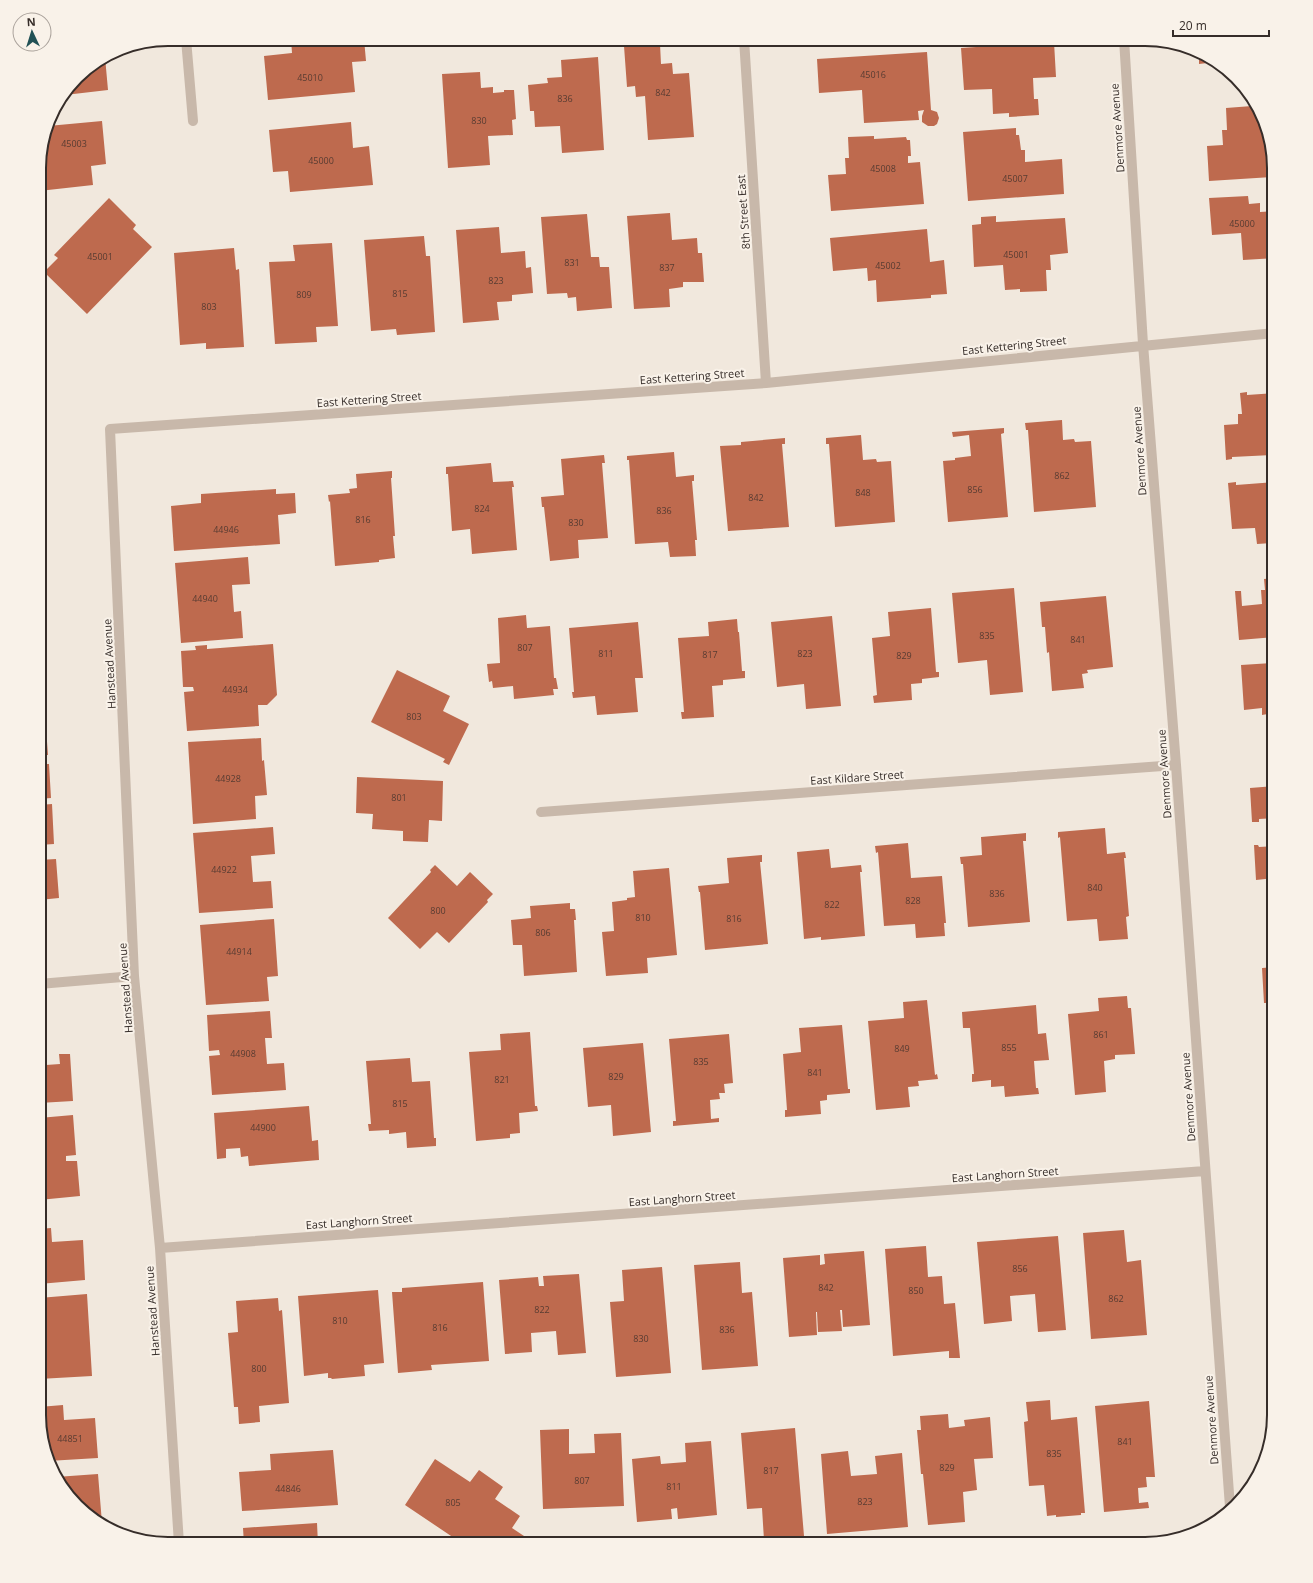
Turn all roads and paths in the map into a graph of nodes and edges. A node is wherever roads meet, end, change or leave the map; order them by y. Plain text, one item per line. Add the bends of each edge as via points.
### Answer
1 (187, 46) edge
2 (744, 46) edge
3 (1124, 46) edge
4 (193, 121) dead end
5 (1267, 333) edge
6 (1143, 344) junction
7 (766, 383) junction
8 (110, 429) joint
9 (1176, 765) junction
10 (540, 812) dead end
11 (134, 976) junction
12 (46, 983) edge
13 (1205, 1171) junction
14 (160, 1248) junction
15 (1230, 1502) edge
16 (179, 1537) edge

1 - 4 street
2 - 7 street, 8th Street East
3 - 6 street, Denmore Avenue
5 - 6 street, East Kettering Street
6 - 7 street, East Kettering Street
6 - 9 street, Denmore Avenue
7 - 8 street, East Kettering Street
8 - 11 street, Hanstead Avenue
9 - 10 street, East Kildare Street
9 - 13 street, Denmore Avenue
11 - 12 street
11 - 14 street, Hanstead Avenue
13 - 14 street, East Langhorn Street
13 - 15 street, Denmore Avenue
14 - 16 street, Hanstead Avenue

